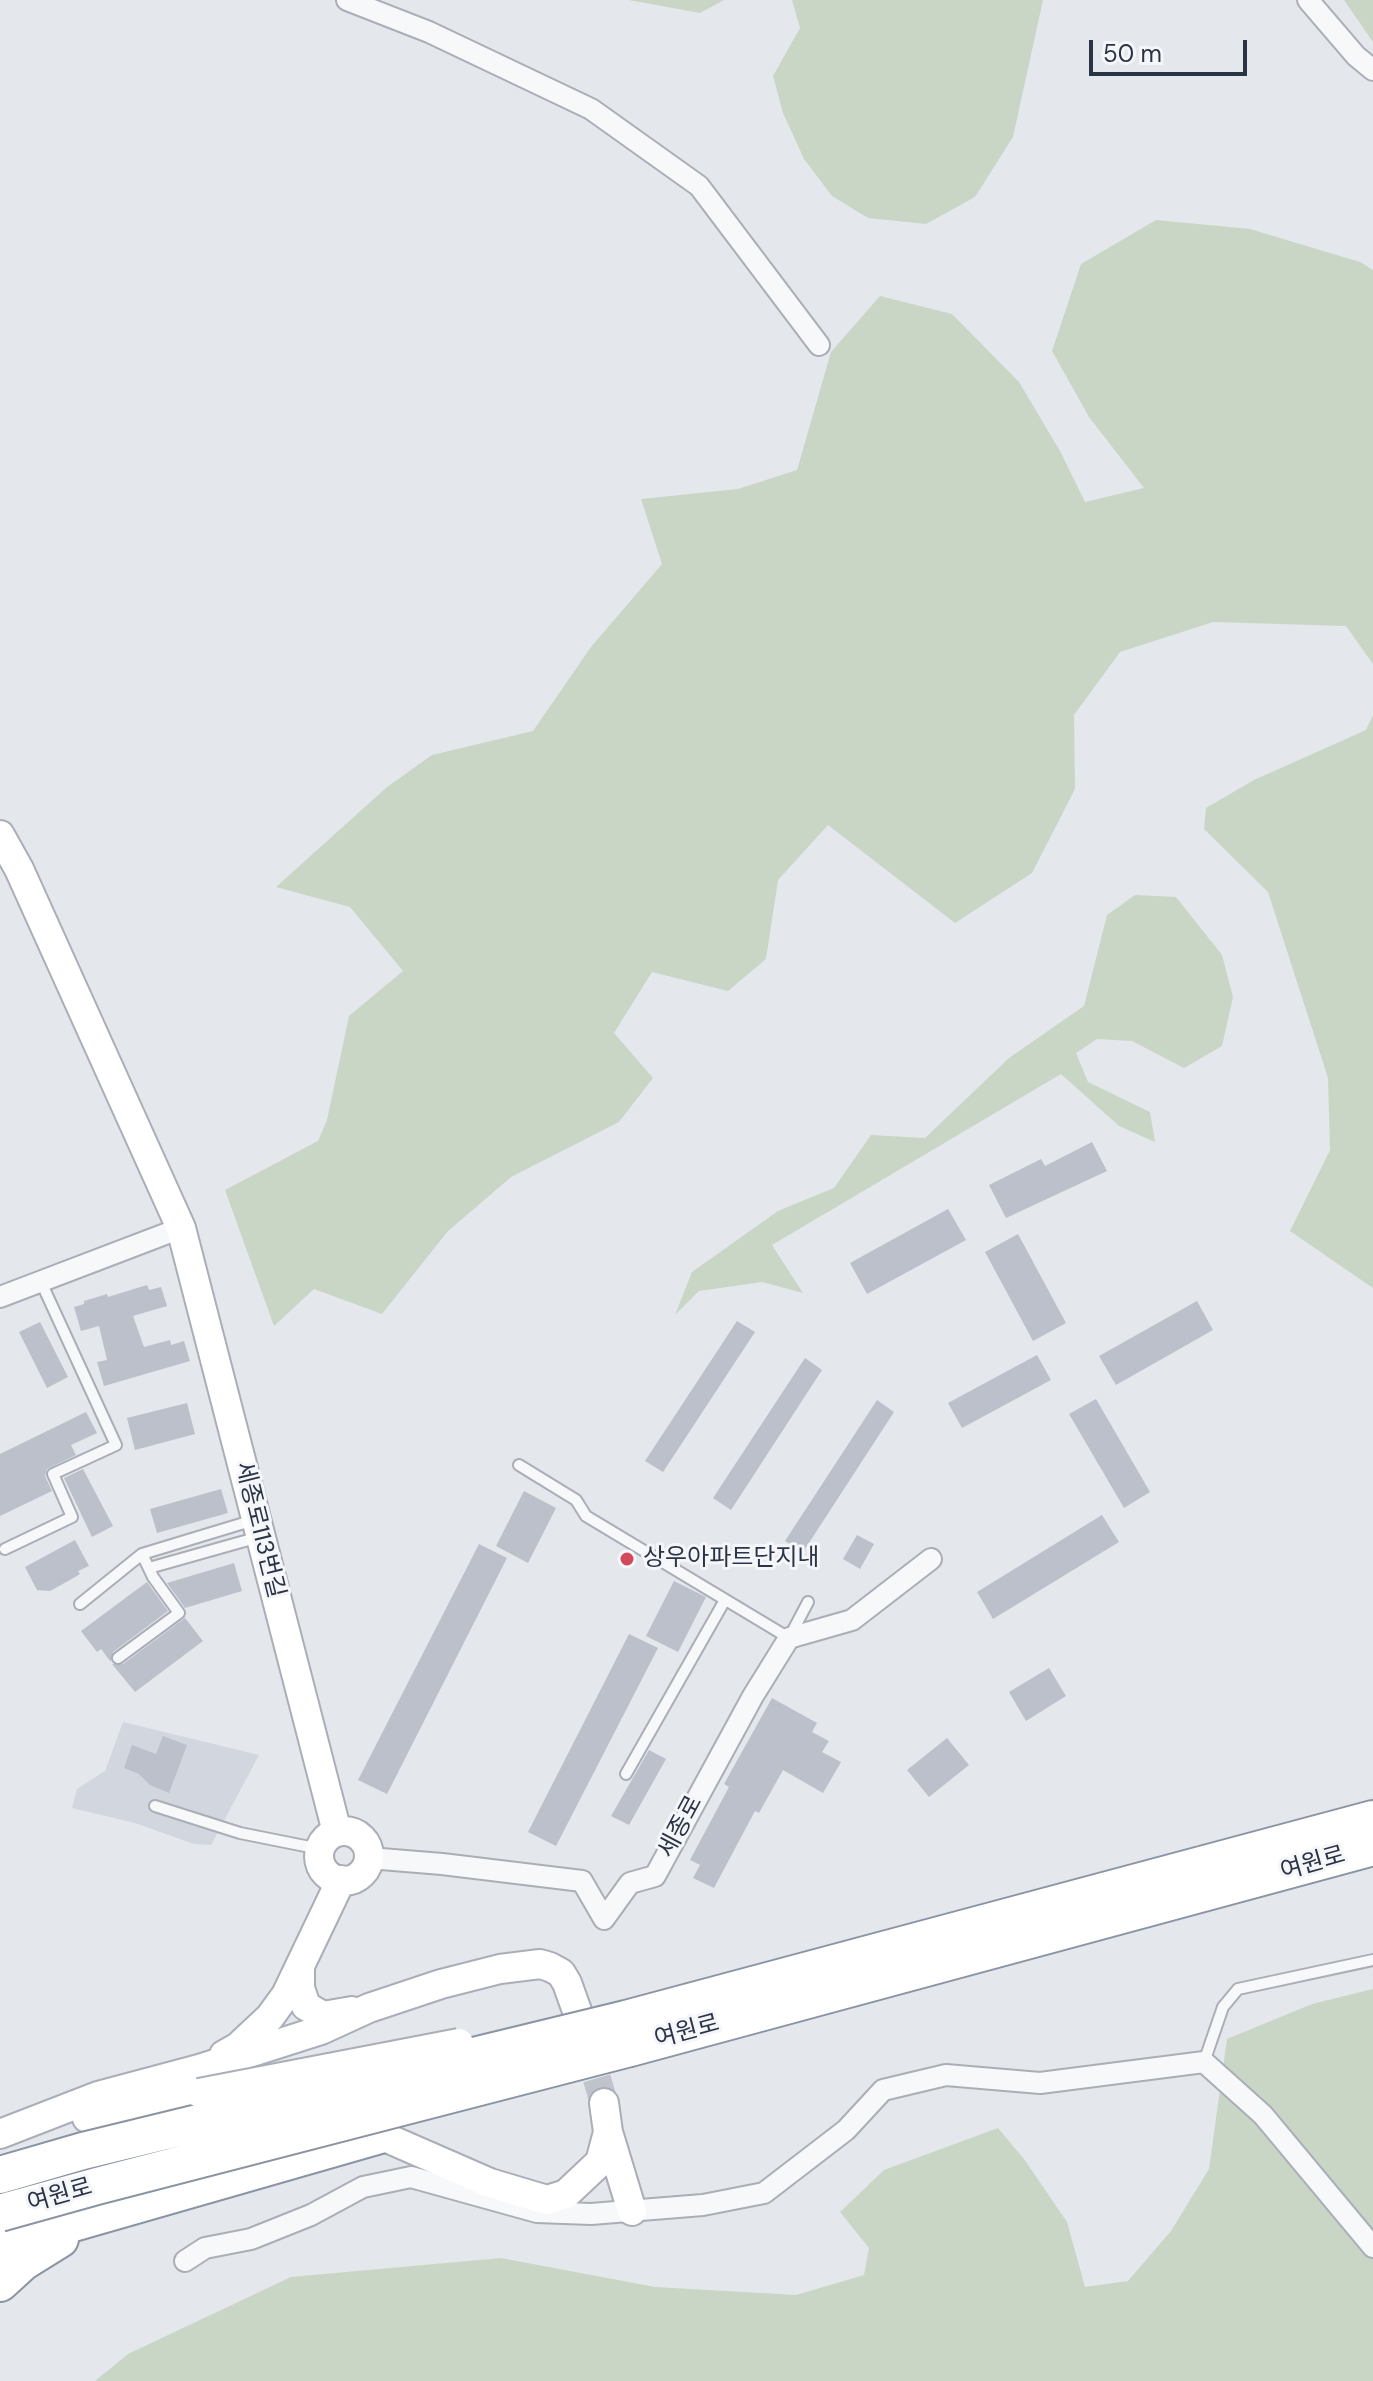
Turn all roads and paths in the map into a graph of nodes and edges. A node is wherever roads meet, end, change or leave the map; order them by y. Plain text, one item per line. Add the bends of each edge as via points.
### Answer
1 (347, 0) edge
2 (1308, 0) edge
3 (1373, 70) edge
4 (819, 345) dead end
5 (0, 835) edge
6 (181, 1228) junction
7 (41, 1282) junction
8 (0, 1297) edge
9 (519, 1465) dead end
10 (258, 1528) junction
11 (5, 1549) dead end
12 (142, 1554) junction
13 (931, 1559) dead end
14 (149, 1568) junction
15 (725, 1600) junction
16 (808, 1602) dead end
17 (80, 1604) dead end
18 (789, 1638) junction
19 (118, 1658) dead end
20 (626, 1774) dead end
21 (155, 1806) dead end
22 (1373, 1819) edge
23 (329, 1841) junction
24 (1373, 1847) edge
25 (369, 1858) junction
26 (341, 1880) junction
27 (1373, 1960) edge
28 (300, 1969) junction
29 (369, 2008) junction
30 (577, 2011) tunnel mouth
31 (635, 2044) junction
32 (1204, 2062) junction
33 (199, 2081) junction
34 (604, 2103) tunnel mouth
35 (608, 2132) junction
36 (380, 2135) junction
37 (0, 2136) edge
38 (0, 2175) edge
39 (547, 2200) junction
40 (137, 2204) junction
41 (632, 2211) junction
42 (0, 2213) edge
43 (591, 2214) junction
44 (0, 2244) edge
45 (1373, 2247) edge
46 (185, 2261) dead end
47 (0, 2283) edge

1 - 4 street via 429,32 591,109 699,186
2 - 3 street
5 - 6 street, 세종로113번길
6 - 7 street
6 - 10 street, 세종로113번길
7 - 8 street
7 - 11 lane via 116,1445 53,1474 72,1517
9 - 15 lane via 576,1500 586,1516
10 - 12 lane
10 - 14 lane
10 - 23 street, 세종로113번길
12 - 14 lane
12 - 17 lane
13 - 18 street via 852,1620
14 - 19 lane via 179,1613
15 - 18 lane
15 - 20 lane
16 - 18 lane
18 - 25 street, 세종로 via 655,1876 630,1883 604,1919 582,1881
21 - 23 lane via 240,1833
22 - 31 highway, 여원로
23 - 25 street via 353,1833 369,1850
23 - 26 street via 321,1866
24 - 31 highway, 여원로
25 - 26 street via 356,1878
26 - 28 street
27 - 32 lane via 1238,1989 1223,2007
28 - 29 street via 306,2006 323,2016
28 - 33 street via 270,2017
29 - 30 street via 441,1984 540,1964 561,1973
29 - 33 street
31 - 33 street, bridge via 592,2018
31 - 36 highway
31 - 38 highway, 여원로, bridge via 83,2151
31 - 42 highway, 여원로, bridge
32 - 41 street via 1040,2083 946,2075 883,2090 846,2130 764,2193
32 - 45 street via 1263,2115
33 - 37 street
34 - 35 street
35 - 39 street via 600,2162 566,2194
35 - 41 street
36 - 39 street via 490,2183
36 - 40 highway
39 - 43 street
40 - 44 highway
40 - 47 highway via 55,2241
41 - 43 street
43 - 46 street via 537,2212 411,2177 363,2187 311,2215 251,2239 205,2248

